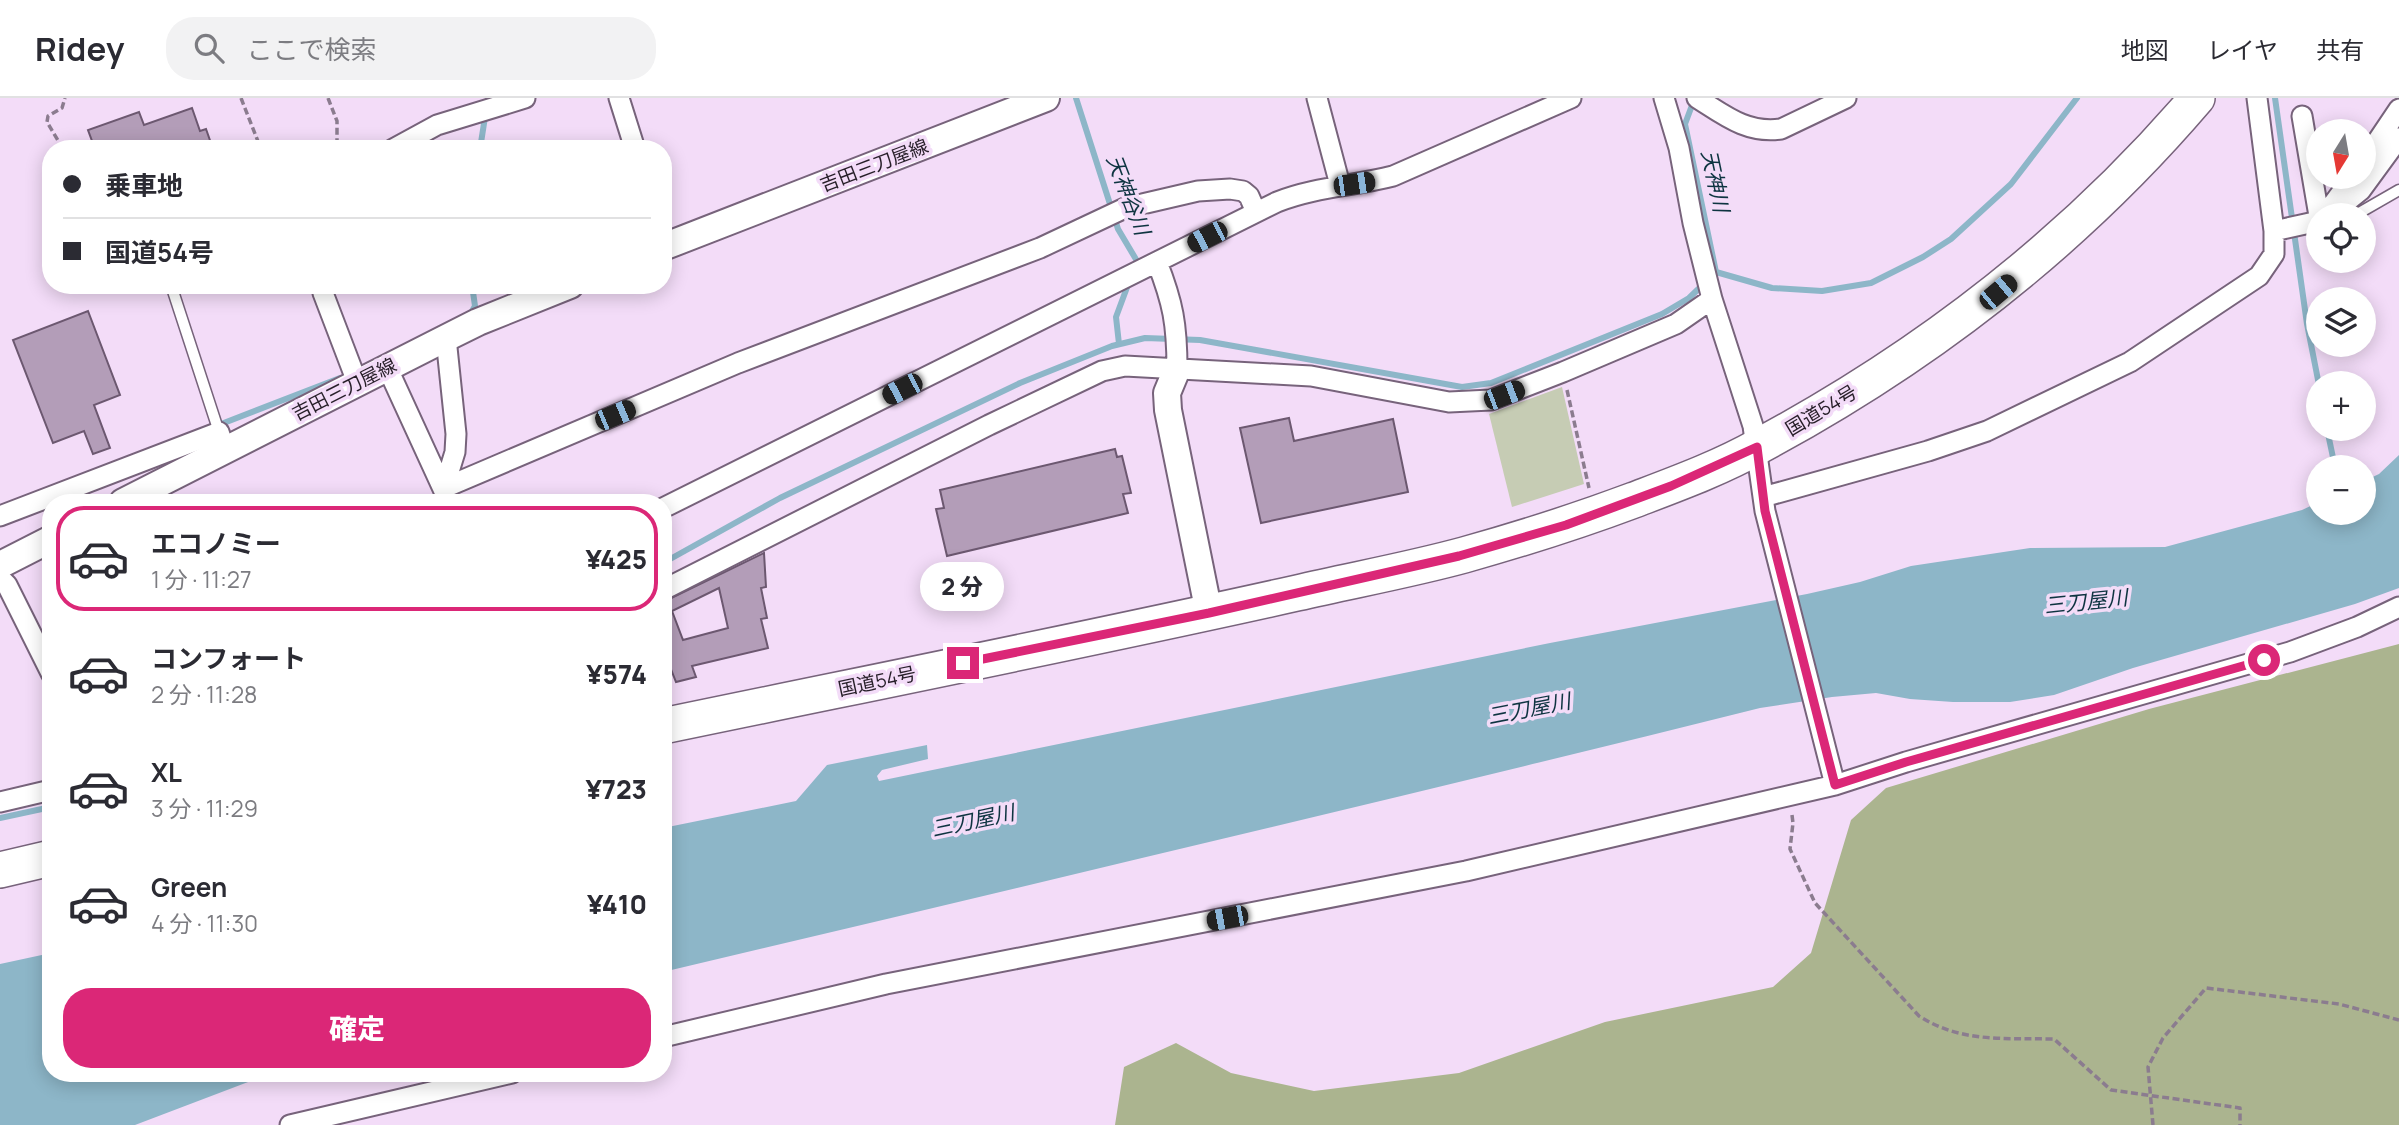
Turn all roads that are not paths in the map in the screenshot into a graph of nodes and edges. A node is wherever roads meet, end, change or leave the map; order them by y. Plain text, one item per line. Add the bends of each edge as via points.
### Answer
1 (525, 98) edge
2 (619, 98) edge
3 (1046, 98) edge
4 (1317, 98) edge
5 (1571, 98) edge
6 (1664, 98) edge
7 (1697, 98) edge
8 (1846, 98) edge
9 (2197, 98) edge
10 (2257, 98) edge
11 (2399, 109) edge
12 (2302, 116) dead end
13 (2399, 138) edge
14 (410, 140) edge
15 (632, 140) edge
16 (2376, 144) edge
17 (1340, 184) junction
18 (2399, 190) edge
19 (2313, 203) edge
20 (2343, 203) edge
21 (2376, 203) edge
22 (1256, 212) junction
23 (2306, 223) edge
24 (2279, 230) junction
25 (672, 241) edge
26 (1157, 262) junction
27 (174, 294) edge
28 (323, 294) edge
29 (549, 294) edge
30 (1712, 299) junction
31 (446, 338) junction
32 (387, 367) junction
33 (1177, 369) junction
34 (357, 382) junction
35 (222, 441) junction
36 (1757, 447) junction
37 (65, 494) edge
38 (136, 494) edge
39 (446, 494) edge
40 (446, 494) edge
41 (448, 494) edge
42 (42, 502) edge
43 (672, 504) edge
44 (1764, 504) junction
45 (0, 516) edge
46 (42, 544) edge
47 (0, 565) edge
48 (0, 578) edge
49 (672, 585) edge
50 (2399, 607) edge
51 (1209, 613) junction
52 (42, 655) edge
53 (672, 724) edge
54 (1833, 781) junction
55 (42, 792) edge
56 (0, 802) edge
57 (42, 860) edge
58 (0, 870) edge
59 (672, 1035) edge
60 (474, 1082) edge
61 (290, 1125) edge

1 - 14 street via 437,125
2 - 15 street
3 - 25 main road, 吉田三刀屋線
4 - 17 street
5 - 17 street via 1393,176
6 - 30 street
7 - 8 street via 1746,127 1771,130
9 - 36 highway, 国道54号 via 2107,196 1998,292 1890,369
10 - 24 street
11 - 16 street
12 - 19 street
13 - 20 street via 2361,190
17 - 22 street via 1300,192
18 - 21 lane
22 - 26 street
22 - 41 street via 1249,195 1230,189 1198,191 1125,208 1040,248 738,363
23 - 24 street
24 - 44 street via 2274,254 2259,276 2130,362 1987,431
26 - 33 street via 1177,327
26 - 43 street
27 - 35 lane
28 - 34 street
29 - 31 main road, 吉田三刀屋線
30 - 33 street via 1676,324 1491,400 1449,402 1311,376
30 - 36 street
31 - 32 main road, 吉田三刀屋線
31 - 39 street via 456,434
32 - 34 main road, 吉田三刀屋線
32 - 40 street
33 - 49 street via 1125,366 1102,371
33 - 51 main road via 1167,393 1168,410
34 - 35 main road, 吉田三刀屋線
35 - 37 street
35 - 38 main road, 吉田三刀屋線
36 - 44 street
36 - 51 highway, 国道54号 via 1671,486 1566,525 1459,556
42 - 45 street
44 - 54 street
46 - 47 main road
48 - 52 street
50 - 54 street via 2290,652
51 - 53 highway, 国道54号
54 - 59 street via 1788,796 1466,871 886,984
55 - 56 street
57 - 58 highway
60 - 61 street

